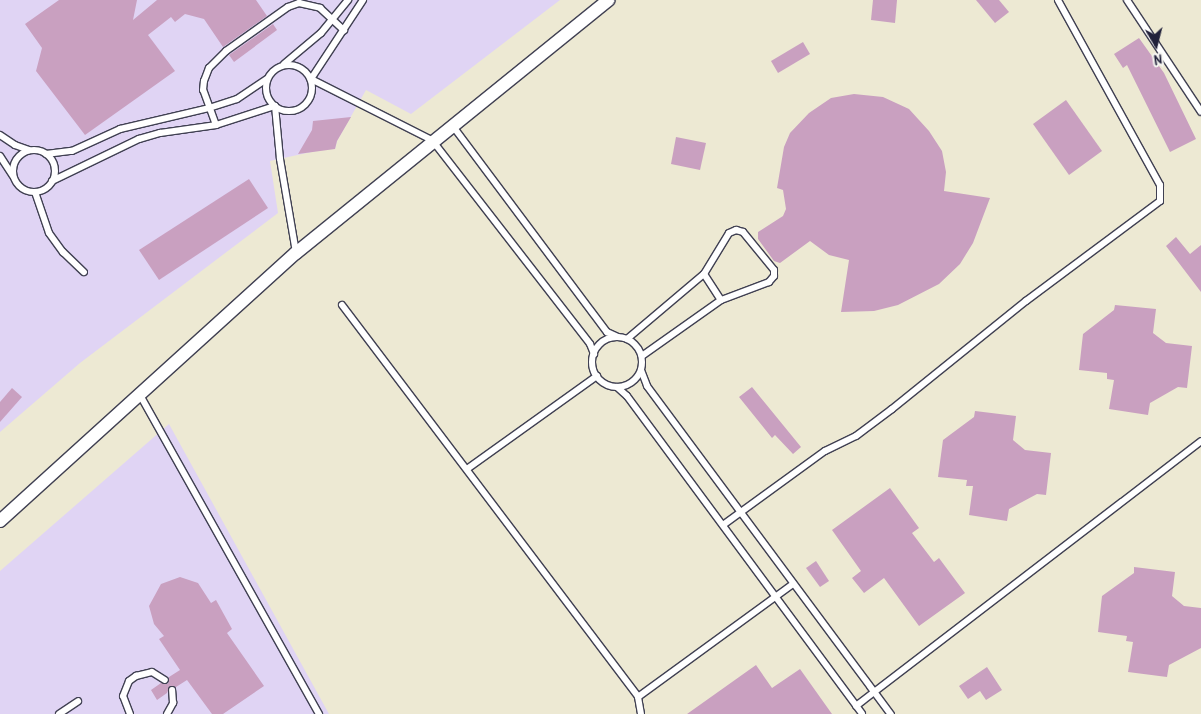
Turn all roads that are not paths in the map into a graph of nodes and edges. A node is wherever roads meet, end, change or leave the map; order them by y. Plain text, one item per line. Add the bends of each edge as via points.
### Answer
1 (348, 0) edge
2 (363, 0) edge
3 (608, 0) edge
4 (1058, 0) edge
5 (1127, 0) edge
6 (333, 18) junction
7 (344, 30) junction
8 (283, 65) junction
9 (267, 79) junction
10 (311, 79) junction
11 (275, 106) junction
12 (209, 108) junction
13 (1201, 112) edge
14 (452, 124) junction
15 (216, 125) junction
16 (0, 135) edge
17 (432, 140) junction
18 (31, 150) junction
19 (46, 154) junction
20 (0, 156) edge
21 (13, 177) junction
22 (52, 181) junction
23 (35, 192) junction
24 (296, 253) junction
25 (84, 272) dead end
26 (704, 274) junction
27 (721, 300) junction
28 (342, 305) dead end
29 (618, 337) junction
30 (627, 339) junction
31 (594, 354) junction
32 (642, 356) junction
33 (641, 370) junction
34 (597, 376) junction
35 (617, 387) junction
36 (140, 395) junction
37 (1201, 441) edge
38 (467, 469) junction
39 (740, 513) junction
40 (0, 521) edge
41 (724, 525) junction
42 (793, 584) junction
43 (776, 596) junction
44 (165, 680) dead end
45 (172, 690) dead end
46 (875, 692) junction
47 (638, 696) junction
48 (78, 701) dead end
49 (856, 706) junction
50 (128, 713) edge
51 (59, 714) edge
52 (167, 714) edge
53 (319, 714) edge
54 (641, 714) edge
55 (862, 714) edge
56 (891, 714) edge

1 - 6 lane
2 - 7 lane
3 - 14 street
4 - 39 lane via 1160,185 1160,201 1026,301 856,436 825,452
5 - 13 lane
6 - 7 lane
6 - 8 lane via 313,41
6 - 12 lane via 310,4 298,4 288,6 262,24 209,68 203,90
7 - 10 lane
8 - 9 lane
8 - 10 lane via 302,68
9 - 11 lane via 266,94
9 - 12 lane via 237,98
10 - 11 lane via 312,94 303,106 289,111
10 - 17 lane
11 - 15 lane
11 - 24 lane via 280,159
12 - 15 lane
12 - 19 lane via 120,129 72,151
14 - 17 street
14 - 29 lane via 607,332
15 - 22 lane via 139,139
16 - 18 lane
17 - 24 street
17 - 31 lane via 590,344
18 - 19 lane
18 - 21 lane via 18,157
19 - 22 lane via 53,163
20 - 21 lane
21 - 23 lane via 21,188
22 - 23 lane
23 - 25 lane via 49,233 62,252
24 - 36 street
26 - 27 lane
26 - 27 lane via 729,233 736,230 743,232 774,270 769,282
26 - 30 lane
27 - 32 lane
28 - 38 lane
29 - 30 lane
29 - 31 lane via 603,342
30 - 32 lane
31 - 34 lane via 593,369
32 - 33 lane
33 - 35 lane via 632,383
33 - 39 lane via 647,386
34 - 35 lane via 609,386
34 - 38 lane
35 - 41 lane
36 - 40 street
36 - 53 lane
37 - 46 lane
38 - 47 lane
39 - 41 lane
39 - 42 lane
41 - 43 lane
42 - 43 lane
42 - 46 lane
43 - 47 lane
43 - 49 lane
44 - 50 lane via 152,672 129,681 123,696
45 - 52 lane via 173,702
46 - 49 lane
46 - 56 lane
47 - 54 lane
48 - 51 lane
49 - 55 lane

